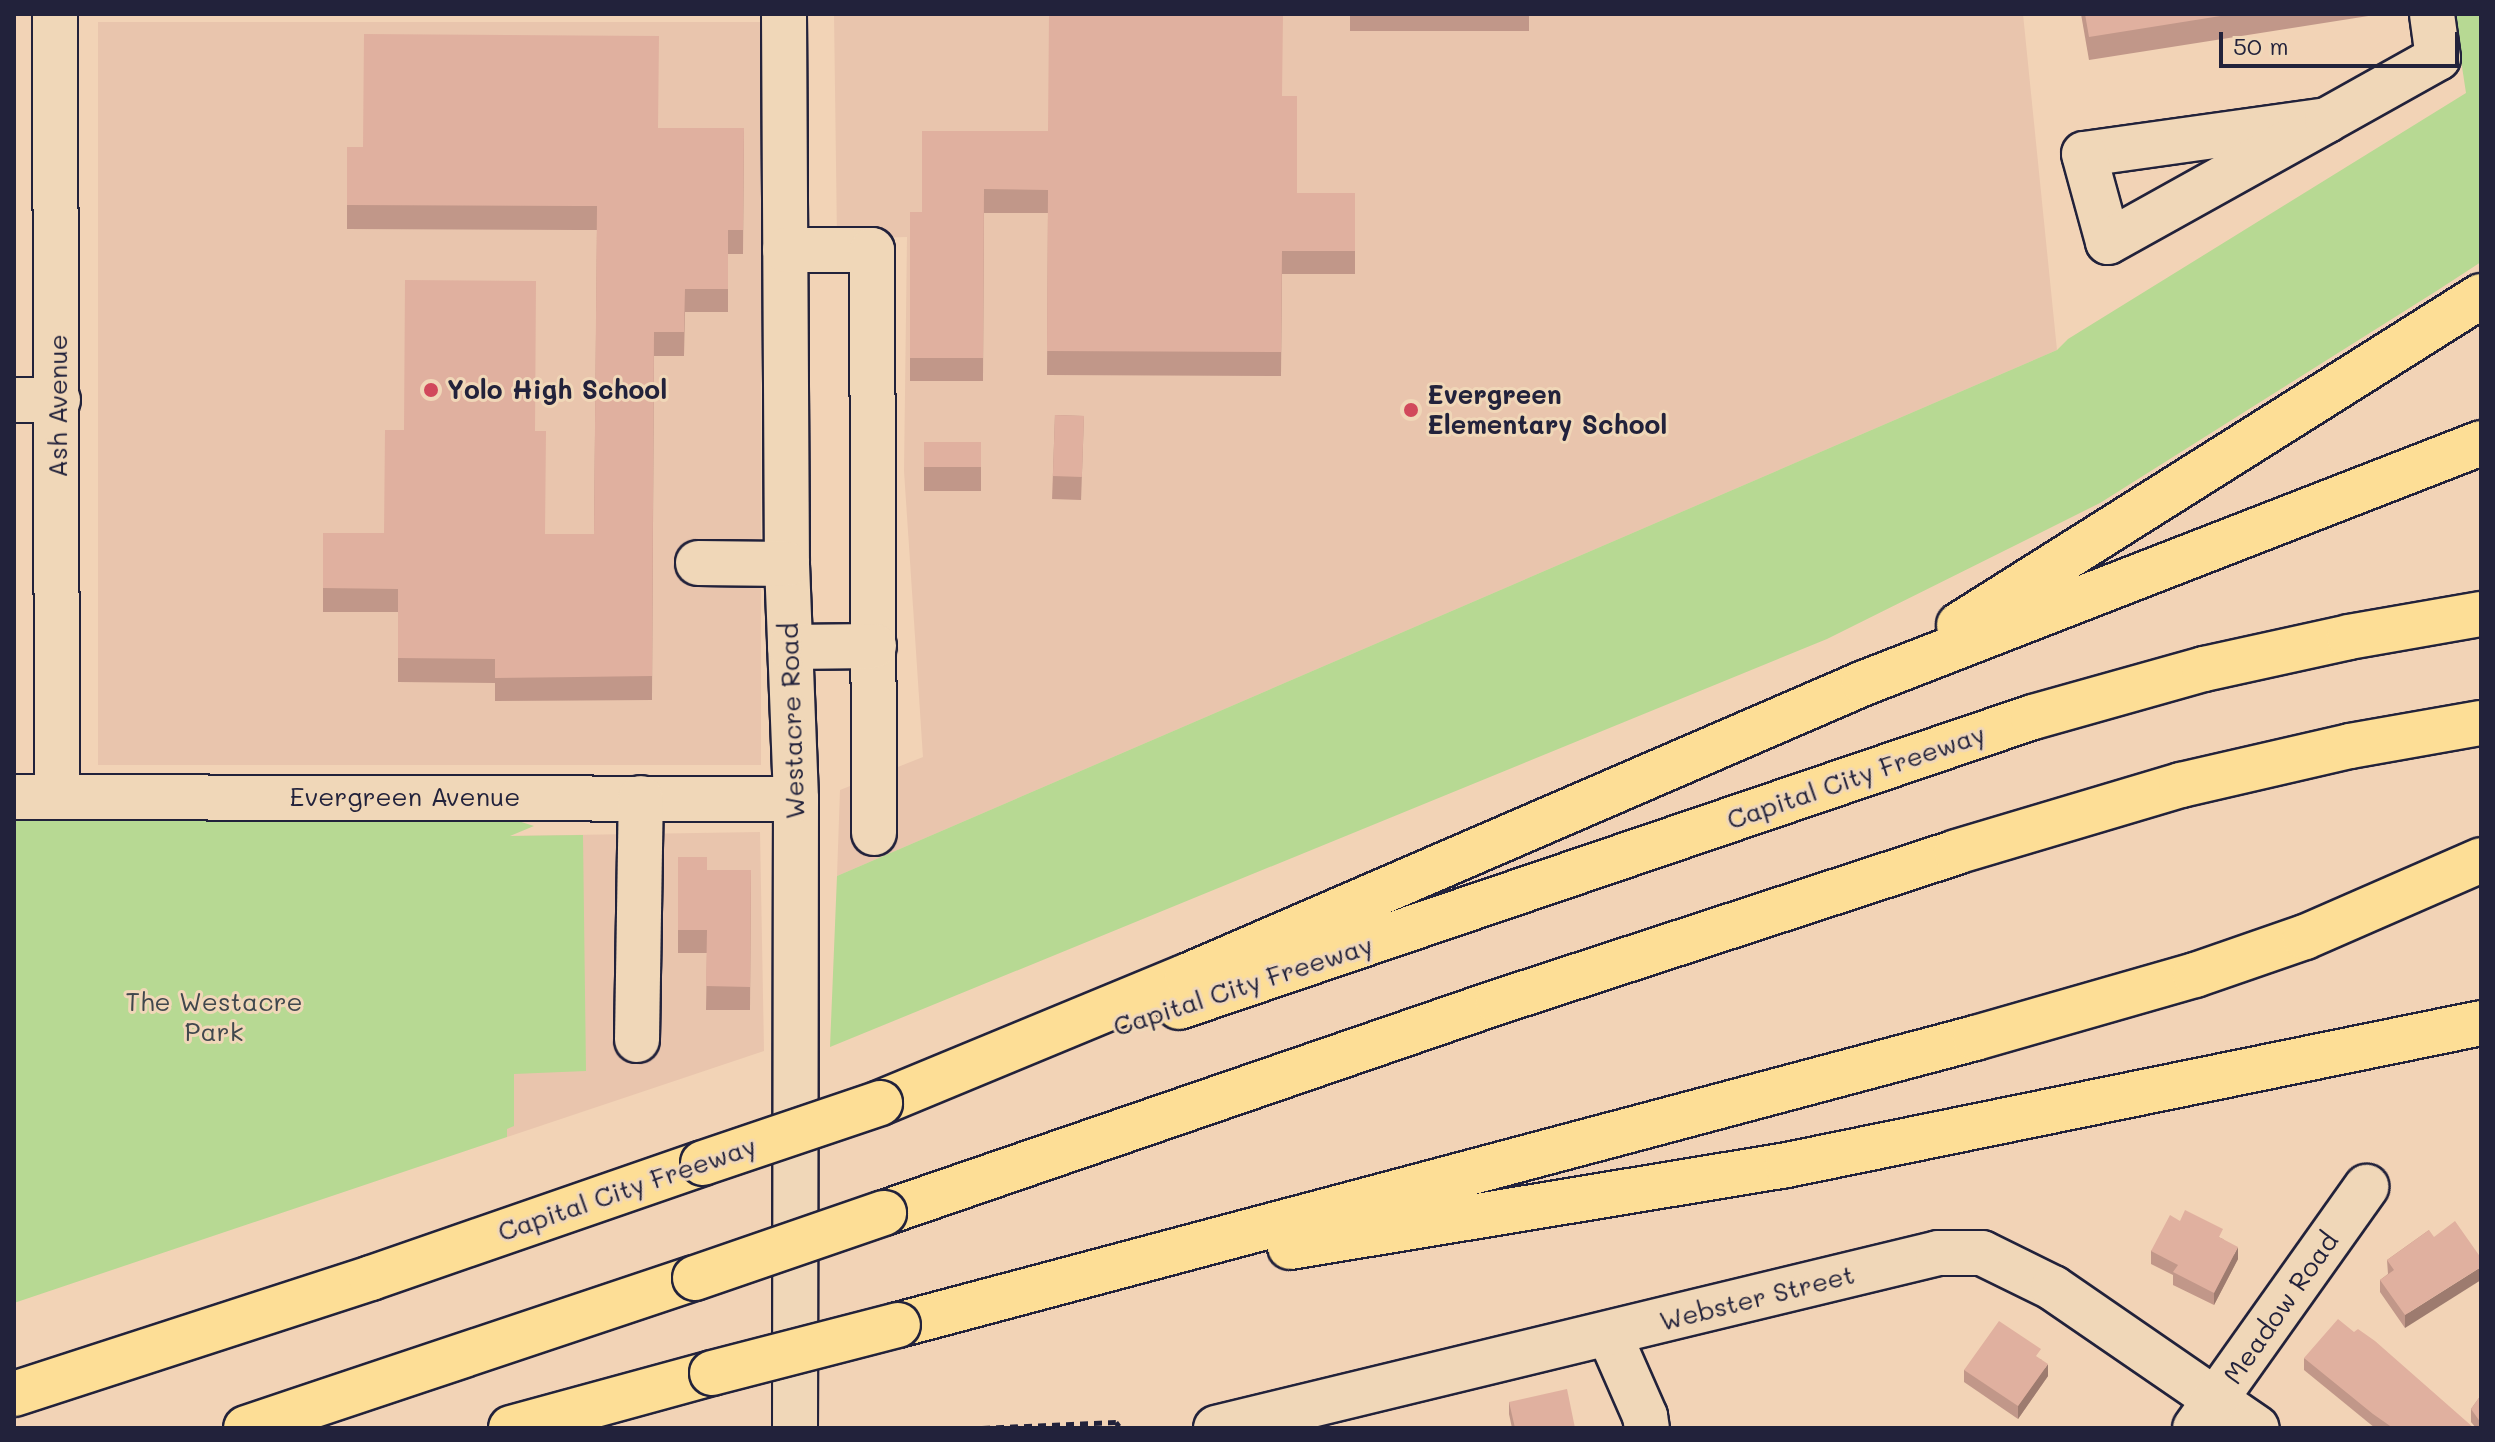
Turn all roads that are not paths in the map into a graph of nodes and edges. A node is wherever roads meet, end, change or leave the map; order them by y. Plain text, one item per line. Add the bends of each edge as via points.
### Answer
1 (55, 14) edge
2 (784, 14) edge
3 (2432, 14) edge
4 (2327, 120) junction
5 (785, 250) junction
6 (2481, 296) edge
7 (14, 400) edge
8 (58, 400) junction
9 (2481, 443) edge
10 (698, 563) dead end
11 (787, 564) junction
12 (2481, 614) edge
13 (874, 646) junction
14 (790, 647) junction
15 (1864, 683) junction
16 (2481, 723) edge
17 (14, 797) edge
18 (57, 797) junction
19 (641, 798) junction
20 (796, 799) junction
21 (874, 833) dead end
22 (2481, 860) edge
23 (2481, 1023) edge
24 (637, 1040) dead end
25 (880, 1103) junction
26 (2366, 1187) dead end
27 (1085, 1278) junction
28 (1609, 1334) junction
29 (14, 1394) edge
30 (2205, 1414) edge
31 (246, 1428) edge
32 (511, 1428) edge
33 (795, 1428) edge
34 (1216, 1428) edge
35 (1647, 1428) edge
36 (2257, 1428) edge

1 - 8 street, Ash Avenue
2 - 5 street, Westacre Road
3 - 4 street via 2438,58
4 - 4 street via 2273,151 2108,242 2084,154
5 - 11 street, Westacre Road
5 - 13 street via 872,250
6 - 15 highway
7 - 8 street
8 - 18 street, Ash Avenue
9 - 15 highway
10 - 11 street
11 - 14 street, Westacre Road
12 - 25 highway, Capital City Freeway via 2204,669 2033,717 1306,966
13 - 14 street
13 - 21 street
14 - 20 street, Westacre Road
15 - 25 highway
16 - 31 highway, bridge via 2181,785 1956,852 1498,1002
17 - 18 street, Evergreen Avenue
18 - 19 street, Evergreen Avenue
19 - 20 street, Evergreen Avenue
19 - 24 street
20 - 33 street, Westacre Road
22 - 27 highway via 2305,937 2195,975
23 - 27 highway via 1787,1165 1440,1225
25 - 29 highway, Capital City Freeway, bridge
26 - 30 street, Meadow Road
27 - 32 highway, bridge
28 - 30 street, Webster Street via 1938,1253 1982,1253 2053,1288
28 - 34 street, Webster Street
28 - 35 street
30 - 36 street, Webster Street

